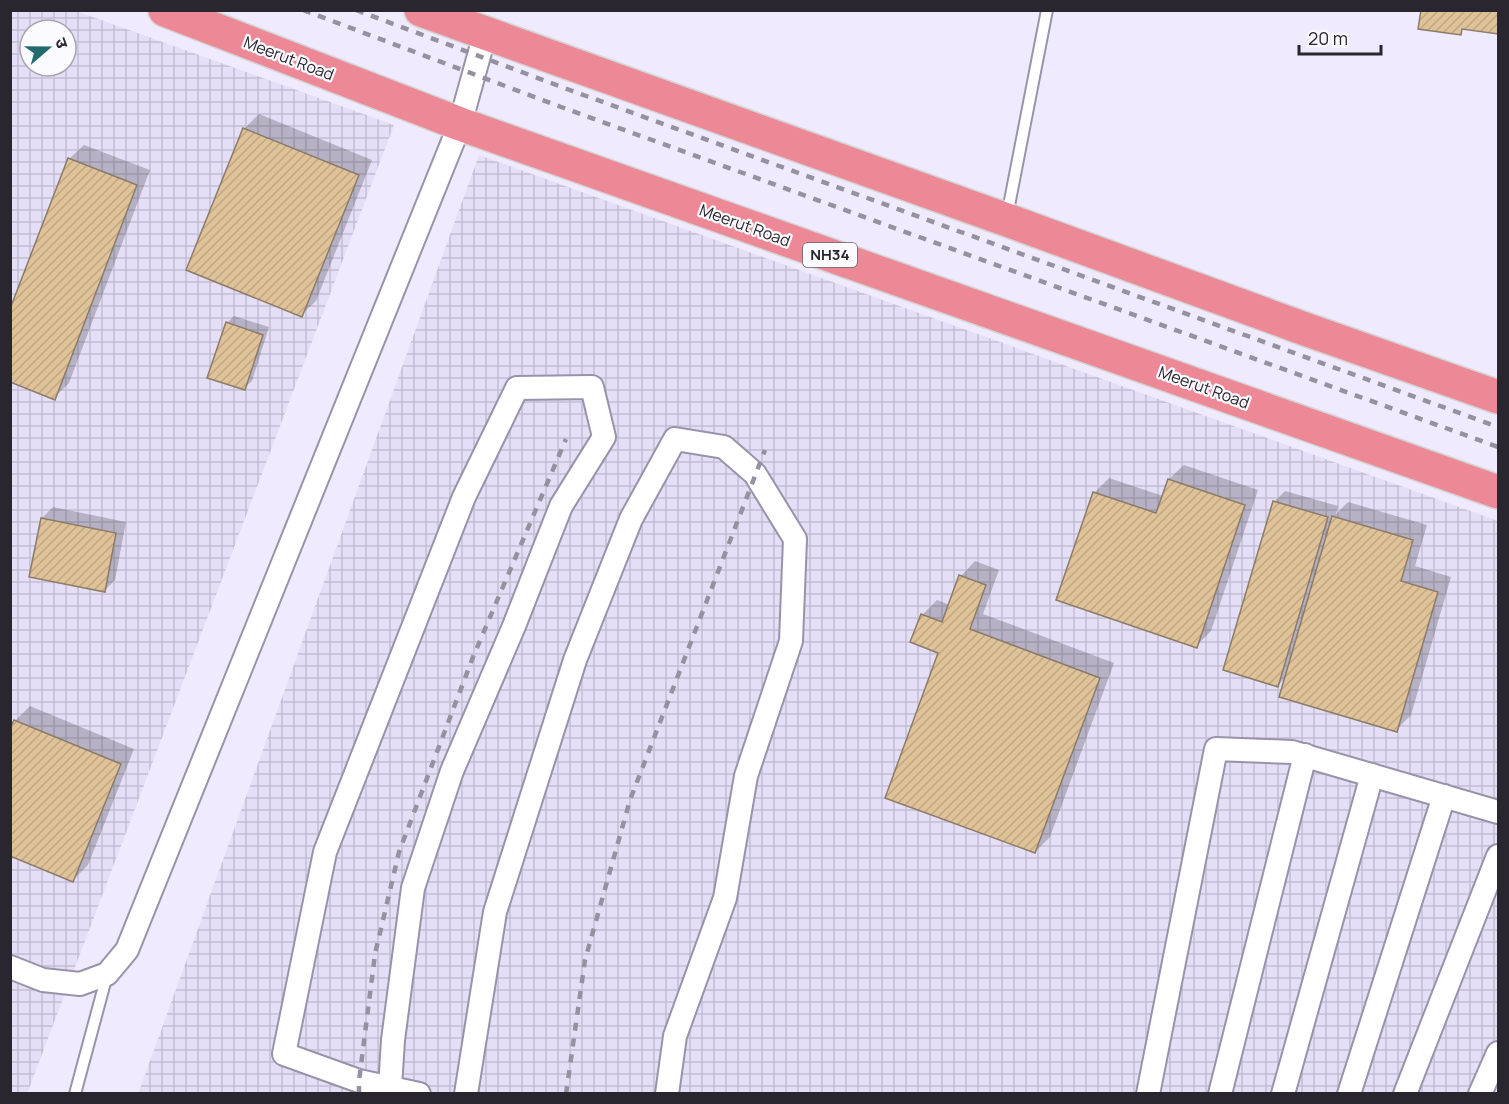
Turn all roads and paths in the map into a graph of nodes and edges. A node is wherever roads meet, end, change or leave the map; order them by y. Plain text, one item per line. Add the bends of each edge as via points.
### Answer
1 (165, 10) edge
2 (421, 10) edge
3 (1047, 10) edge
4 (485, 34) junction
5 (460, 124) junction
6 (1007, 220) junction
7 (1498, 397) edge
8 (1498, 492) edge
9 (1305, 755) junction
10 (1372, 775) junction
11 (1444, 796) junction
12 (1498, 812) edge
13 (1498, 856) edge
14 (10, 967) edge
15 (107, 974) junction
16 (1498, 1053) edge
17 (390, 1090) edge
18 (75, 1094) edge
19 (419, 1094) edge
20 (466, 1094) edge
21 (668, 1094) edge
22 (1148, 1094) edge
23 (1220, 1094) edge
24 (1283, 1094) edge
25 (1349, 1094) edge
26 (1405, 1094) edge
27 (1480, 1094) edge

1 - 5 highway, Meerut Road / NH34
2 - 4 highway
3 - 6 lane
4 - 5 street
4 - 6 highway
5 - 8 highway, Meerut Road / NH34
5 - 15 street via 127,950
6 - 7 highway
9 - 10 street
9 - 22 street via 1216,749
9 - 23 street
10 - 11 street
10 - 24 street
11 - 12 street
11 - 25 street
13 - 26 street
14 - 15 street via 43,980 80,984
15 - 18 lane
16 - 27 street
17 - 17 street via 284,1054 325,852 464,497 517,388 592,387 604,437 561,506 452,771 413,888
17 - 19 street
20 - 21 street via 495,912 575,660 631,519 675,439 724,447 755,474 795,539 791,641 746,776 725,898 675,1036

